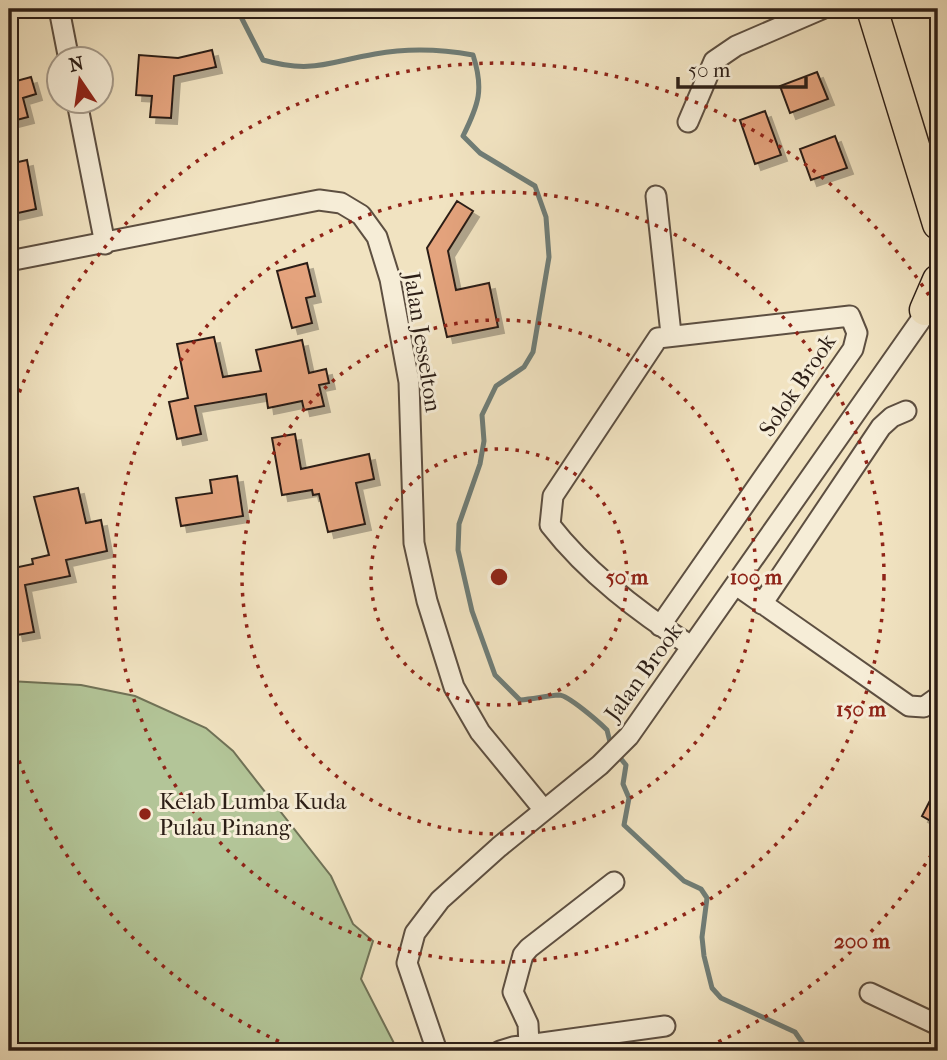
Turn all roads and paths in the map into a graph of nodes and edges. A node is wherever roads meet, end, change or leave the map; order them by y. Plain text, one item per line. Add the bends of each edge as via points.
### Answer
1 (59, 9) edge
2 (822, 9) edge
3 (872, 9) edge
4 (66, 46) edge
5 (80, 116) edge
6 (688, 122) dead end
7 (932, 184) edge
8 (656, 196) dead end
9 (938, 224) edge
10 (105, 244) junction
11 (9, 261) edge
12 (938, 280) edge
13 (934, 305) edge
14 (671, 334) junction
15 (906, 411) dead end
16 (736, 585) junction
17 (762, 604) junction
18 (660, 626) junction
19 (691, 646) junction
20 (938, 697) edge
21 (544, 810) junction
22 (614, 882) dead end
23 (870, 993) dead end
24 (938, 1025) edge
25 (665, 1026) dead end
26 (529, 1045) junction
27 (437, 1051) edge
28 (500, 1051) edge

1 - 4 street
2 - 6 street via 736,46 714,61
3 - 7 main road
5 - 10 street
7 - 9 main road
8 - 14 street
10 - 11 street, Jalan Jesselton
10 - 21 street, Jalan Jesselton via 319,200 341,203 361,215 377,237 390,279 409,382 414,543 430,612 454,687 480,732
12 - 13 main road
13 - 16 street, Jalan Brook
14 - 18 street via 649,347 553,496 550,525 583,564
14 - 18 street, Solok Brook via 845,315 854,319 857,333 853,349
15 - 17 street via 881,427
16 - 17 street
16 - 19 street, Jalan Brook
17 - 20 street via 909,706 924,707
18 - 19 street
19 - 21 street, Jalan Brook via 629,736
21 - 27 street, Jalan Brook via 440,900 415,933 407,963
22 - 26 street via 523,955 513,992 528,1024
23 - 24 street
25 - 26 street
26 - 28 street

